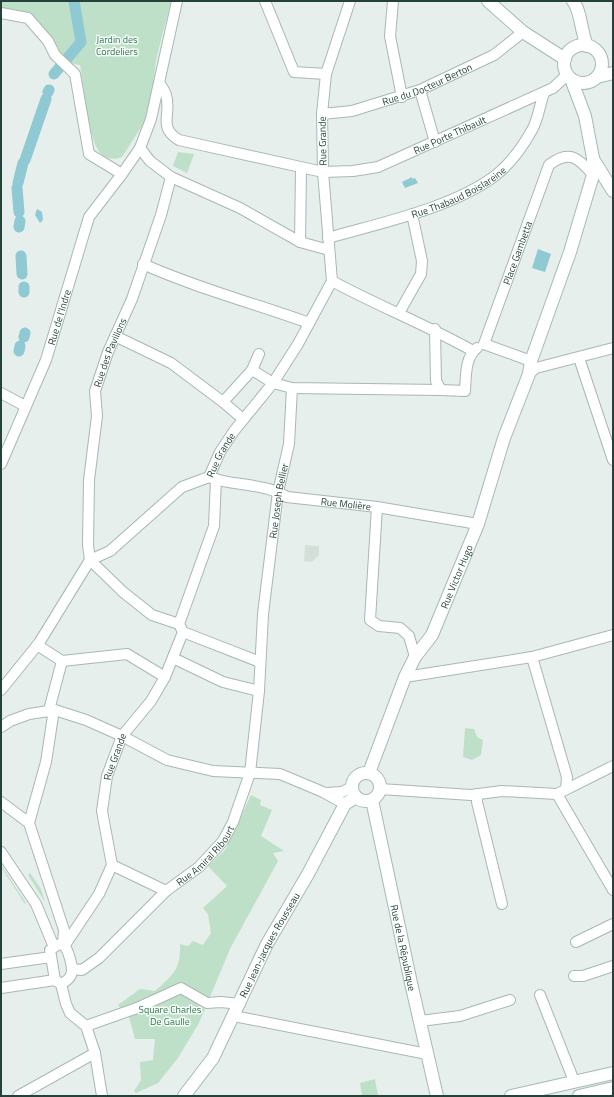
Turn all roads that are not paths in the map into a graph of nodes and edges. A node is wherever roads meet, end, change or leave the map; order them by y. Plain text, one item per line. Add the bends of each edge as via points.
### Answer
1 (177, 1) edge
2 (265, 1) edge
3 (350, 1) edge
4 (392, 1) edge
5 (488, 1) edge
6 (573, 1) edge
7 (1, 13) edge
8 (523, 32) junction
9 (587, 46) junction
10 (600, 56) junction
11 (613, 58) edge
12 (565, 59) junction
13 (613, 73) edge
14 (326, 74) junction
15 (569, 77) junction
16 (593, 79) junction
17 (160, 84) junction
18 (420, 90) junction
19 (544, 92) junction
20 (402, 97) junction
21 (322, 114) junction
22 (585, 116) junction
23 (435, 142) junction
24 (140, 148) junction
25 (593, 158) junction
26 (301, 168) junction
27 (323, 172) junction
28 (122, 174) junction
29 (593, 175) junction
30 (172, 177) junction
31 (613, 191) edge
32 (412, 214) junction
33 (328, 238) junction
34 (300, 242) junction
35 (329, 250) junction
36 (143, 264) junction
37 (332, 281) junction
38 (399, 313) junction
39 (309, 323) junction
40 (435, 329) junction
41 (115, 336) junction
42 (484, 344) junction
43 (463, 345) junction
44 (613, 348) edge
45 (473, 351) junction
46 (259, 354) dead end
47 (580, 358) junction
48 (531, 360) junction
49 (468, 365) junction
50 (252, 370) junction
51 (529, 374) junction
52 (273, 383) junction
53 (292, 388) junction
54 (441, 390) junction
55 (1, 393) edge
56 (222, 402) junction
57 (25, 406) junction
58 (243, 419) junction
59 (613, 460) edge
60 (1, 464) edge
61 (212, 478) junction
62 (278, 492) junction
63 (377, 507) junction
64 (478, 524) junction
65 (90, 560) junction
66 (181, 628) junction
67 (613, 635) edge
68 (37, 645) junction
69 (415, 657) junction
70 (532, 657) junction
71 (173, 659) junction
72 (62, 661) junction
73 (260, 662) junction
74 (165, 677) junction
75 (405, 677) junction
76 (1, 690) edge
77 (259, 691) junction
78 (50, 710) junction
79 (1, 727) edge
80 (122, 736) junction
81 (613, 766) edge
82 (250, 772) junction
83 (369, 773) junction
84 (380, 789) junction
85 (354, 792) junction
86 (562, 792) junction
87 (324, 793) junction
88 (477, 794) junction
89 (372, 800) junction
90 (1, 802) edge
91 (344, 804) junction
92 (29, 823) junction
93 (1, 852) edge
94 (112, 865) junction
95 (613, 890) edge
96 (166, 891) junction
97 (502, 904) dead end
98 (613, 924) edge
99 (576, 942) dead end
100 (61, 945) junction
101 (51, 957) junction
102 (1, 964) edge
103 (613, 966) edge
104 (72, 969) junction
105 (574, 976) dead end
106 (58, 982) junction
107 (1, 988) edge
108 (540, 995) dead end
109 (510, 1000) dead end
110 (240, 1004) junction
111 (234, 1016) junction
112 (420, 1021) junction
113 (86, 1026) junction
114 (95, 1053) junction
115 (427, 1054) junction
116 (613, 1073) edge
117 (574, 1081) junction
118 (613, 1088) edge
119 (18, 1096) edge
120 (102, 1096) edge
121 (184, 1096) edge
122 (437, 1096) edge
123 (511, 1096) edge
124 (579, 1096) edge

1 - 17 street, Rue de l'Indre
2 - 14 street via 294,72
3 - 14 street, Rue Grande
4 - 20 street via 390,36
5 - 8 main road
6 - 9 main road via 578,7 582,34
7 - 28 street via 28,18 48,41 55,55 76,74 89,154
8 - 12 main road
8 - 18 street, Rue du Docteur Berton via 494,55
9 - 10 main road
9 - 12 main road via 576,47
10 - 11 main road
10 - 16 main road via 602,67
12 - 15 main road via 564,64
13 - 16 main road
14 - 21 street, Rue Grande
15 - 16 main road via 577,82
15 - 19 street, Rue Porte Thibault
15 - 22 main road
16 - 22 main road
17 - 24 street, Rue de l'Indre
17 - 26 street, Rue Porte Thibault via 166,96 166,123 171,135 179,140
18 - 20 street, Rue du Docteur Berton
18 - 23 street
19 - 23 street, Rue Porte Thibault
19 - 32 street, Rue Thabaud Boislareine via 533,129 517,153 496,175 454,198
20 - 21 street, Rue du Docteur Berton via 352,111
21 - 27 street, Rue Grande
22 - 25 main road
23 - 27 street, Rue Porte Thibault via 378,167
24 - 28 street, Rue de l'Indre
24 - 30 street via 150,161
25 - 29 main road
25 - 31 main road
26 - 27 street, Rue Porte Thibault
26 - 34 street
27 - 33 street, Rue Grande
28 - 57 street, Rue de l'Indre via 89,217 46,360
29 - 42 street, Place Gambetta via 582,162 574,158 560,157 549,165
29 - 48 main road via 565,267
30 - 34 street via 240,208
30 - 36 street, Rue des Pavillons
32 - 33 street, Rue Thabaud Boislareine
32 - 38 street via 422,261 421,274
33 - 35 street, Rue Grande
34 - 35 street
35 - 37 street, Rue Grande
36 - 39 street via 181,281
36 - 41 street, Rue des Pavillons via 132,299
37 - 38 street
37 - 39 street, Rue Grande
38 - 40 street
39 - 52 street, Rue Grande
40 - 43 street
40 - 54 street via 436,381
41 - 56 street via 171,364
41 - 65 street, Rue des Pavillons via 95,390 97,416 89,480
42 - 45 street
42 - 48 street
43 - 45 street
43 - 49 street via 467,352
44 - 47 street
45 - 49 street
46 - 50 street
47 - 51 street via 536,368
47 - 59 street
48 - 51 main road
49 - 54 street via 465,391
50 - 52 street
50 - 56 street
51 - 64 main road, Rue Victor Hugo via 504,438
52 - 53 street
52 - 58 street, Rue Grande
53 - 54 street
53 - 62 street, Rue Joseph Bellier via 289,444
55 - 57 street
56 - 58 street
57 - 60 street, Rue de l'Indre
58 - 61 street, Rue Grande via 220,452
61 - 62 street, Rue Molière
61 - 65 street via 182,487 110,551
61 - 66 street, Rue Grande via 214,526
62 - 63 street, Rue Molière via 287,497
62 - 73 street, Rue Joseph Bellier via 263,614
63 - 64 street, Rue Molière
63 - 69 street via 370,620 379,626 400,628 409,636
64 - 69 main road, Rue Victor Hugo via 432,635
65 - 66 street via 152,615
65 - 68 street
66 - 71 street, Rue Grande
66 - 73 street
67 - 70 street
68 - 72 street
68 - 76 street
69 - 75 main road, Rue Victor Hugo
70 - 75 street
70 - 86 street via 566,777
71 - 74 street, Rue Grande
71 - 77 street via 223,682
72 - 74 street via 127,654
72 - 78 street
73 - 77 street, Rue Amiral Ribourt
74 - 80 street, Rue Grande via 151,701
75 - 83 main road, Rue Victor Hugo
77 - 82 street, Rue Amiral Ribourt
78 - 79 street via 29,714
78 - 80 street via 86,720
78 - 92 street via 53,716 46,762
80 - 82 street via 167,760 213,771
80 - 94 street, Rue Grande via 107,776 102,811
81 - 86 street
82 - 87 street via 280,774
82 - 96 street, Rue Amiral Ribourt via 233,822 223,841 199,867
83 - 84 main road via 379,780
83 - 85 main road via 357,776
84 - 88 street
84 - 89 main road
85 - 87 street
85 - 89 main road via 364,801
85 - 91 main road, Rue Jean-Jacques Rousseau
86 - 88 street via 502,791
86 - 95 street
87 - 91 street
88 - 97 street
89 - 112 main road, Rue de la République
90 - 92 street
91 - 110 main road, Rue Jean-Jacques Rousseau via 308,874 267,944
92 - 100 street via 64,930
93 - 100 street
94 - 96 street
94 - 100 street via 99,894
96 - 104 street, Rue Amiral Ribourt via 99,958 82,970
98 - 99 street
100 - 101 street via 50,950
100 - 104 street
101 - 102 street
101 - 106 street
103 - 105 street via 583,976
104 - 106 street via 69,978
106 - 107 street
106 - 113 street via 70,1013
108 - 117 street
109 - 112 street via 460,1016
110 - 111 main road, Rue Jean-Jacques Rousseau
110 - 113 street via 207,1003 181,988 137,1008
111 - 115 street
111 - 121 main road, Rue Jean-Jacques Rousseau via 213,1058
112 - 115 main road, Rue de la République
113 - 114 street
114 - 119 street
114 - 120 street
115 - 122 main road, Rue de la République
116 - 117 main road
117 - 123 main road
118 - 124 main road

